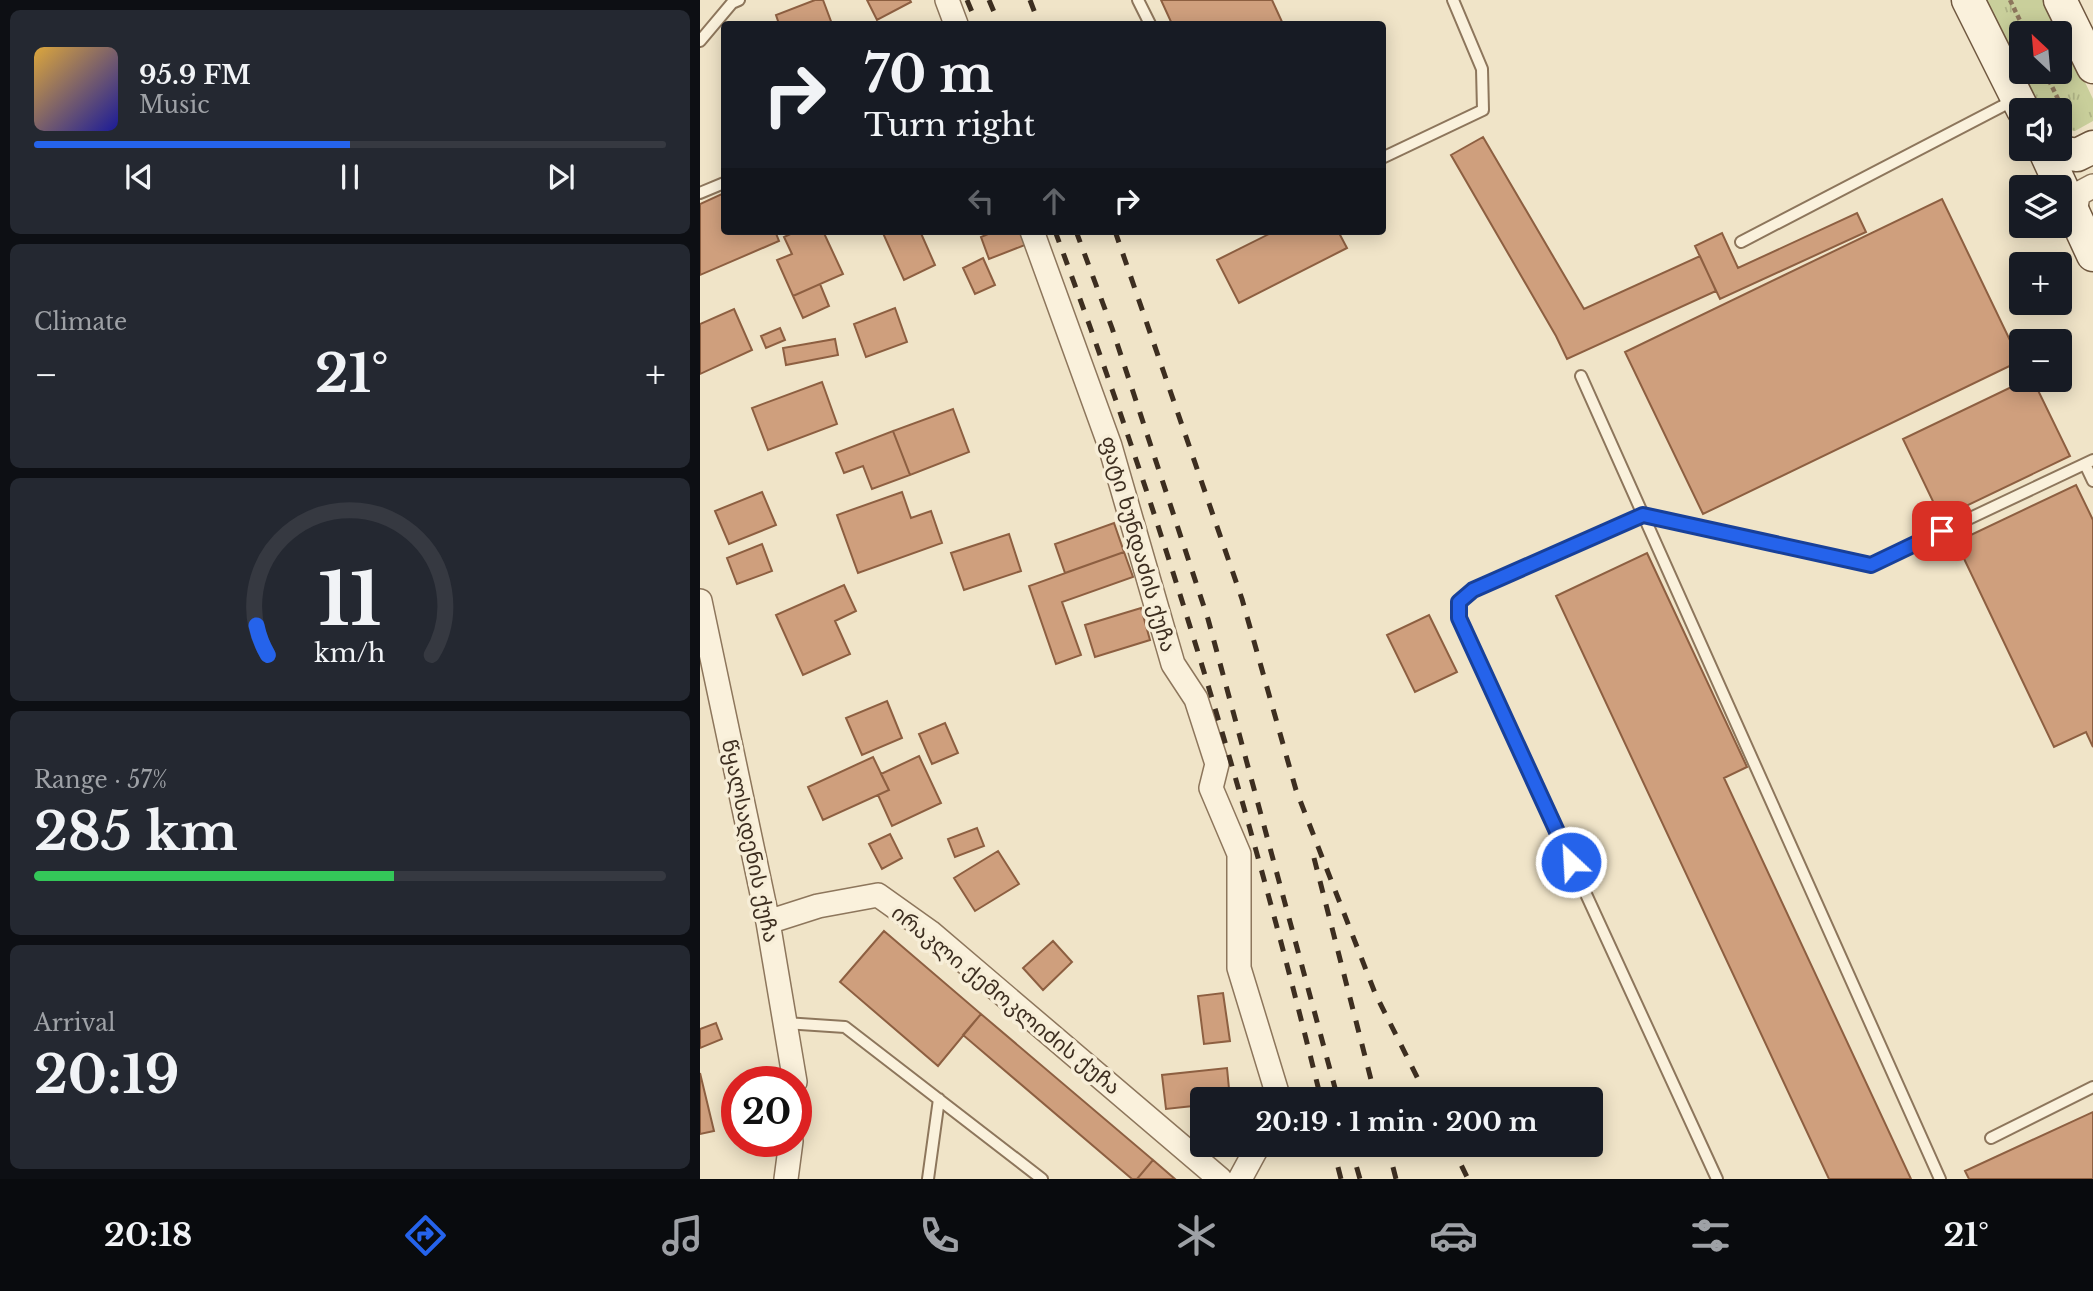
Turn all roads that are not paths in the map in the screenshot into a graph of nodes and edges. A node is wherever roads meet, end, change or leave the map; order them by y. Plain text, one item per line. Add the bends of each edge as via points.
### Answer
1 (739, 0) edge
2 (947, 0) edge
3 (1138, 0) edge
4 (1453, 0) edge
5 (1968, 0) edge
6 (2060, 0) edge
7 (955, 21) edge
8 (1148, 21) edge
9 (700, 41) edge
10 (2093, 67) edge
11 (2017, 98) edge
12 (2009, 109) edge
13 (2093, 147) edge
14 (2072, 154) edge
15 (1386, 156) edge
16 (2050, 161) edge
17 (721, 184) edge
18 (2093, 186) edge
19 (700, 193) edge
20 (2075, 216) junction
21 (1033, 235) edge
22 (1741, 242) dead end
23 (2093, 255) edge
24 (1581, 376) dead end
25 (2089, 462) edge
26 (2093, 481) edge
27 (1643, 515) junction
28 (700, 601) edge
29 (768, 922) junction
30 (785, 1023) junction
31 (792, 1066) edge
32 (1275, 1087) edge
33 (2093, 1087) edge
34 (939, 1098) junction
35 (1991, 1138) dead end
36 (789, 1157) edge
37 (1252, 1157) edge
38 (786, 1179) edge
39 (928, 1179) edge
40 (1042, 1179) edge
41 (1220, 1179) edge
42 (1240, 1179) edge
43 (1717, 1179) edge
44 (1940, 1179) edge

1 - 9 lane
2 - 7 street
3 - 8 lane
4 - 15 lane via 1482,69 1483,110
5 - 11 main road
6 - 10 main road
12 - 22 lane
13 - 14 main road
16 - 20 main road
17 - 19 lane
18 - 20 street via 2078,194
20 - 23 main road
21 - 32 street, ფატი ხუნდაძის ქუჩა via 1110,446 1173,664 1196,699 1217,764 1210,788 1239,854 1239,968
24 - 27 lane
25 - 26 lane
25 - 27 lane via 1871,565
27 - 43 lane via 1473,590 1459,602 1459,618
27 - 44 lane
28 - 29 street, წყალსადენის ქუჩა
29 - 30 street, წყალსადენის ქუჩა
29 - 41 street, ირაკლი ქემოკლიძის ქუჩა via 818,906 878,895 930,932
30 - 31 street, წყალსადენის ქუჩა
30 - 34 lane via 845,1027
33 - 35 lane
34 - 39 lane
34 - 40 lane
36 - 38 street
37 - 42 street

